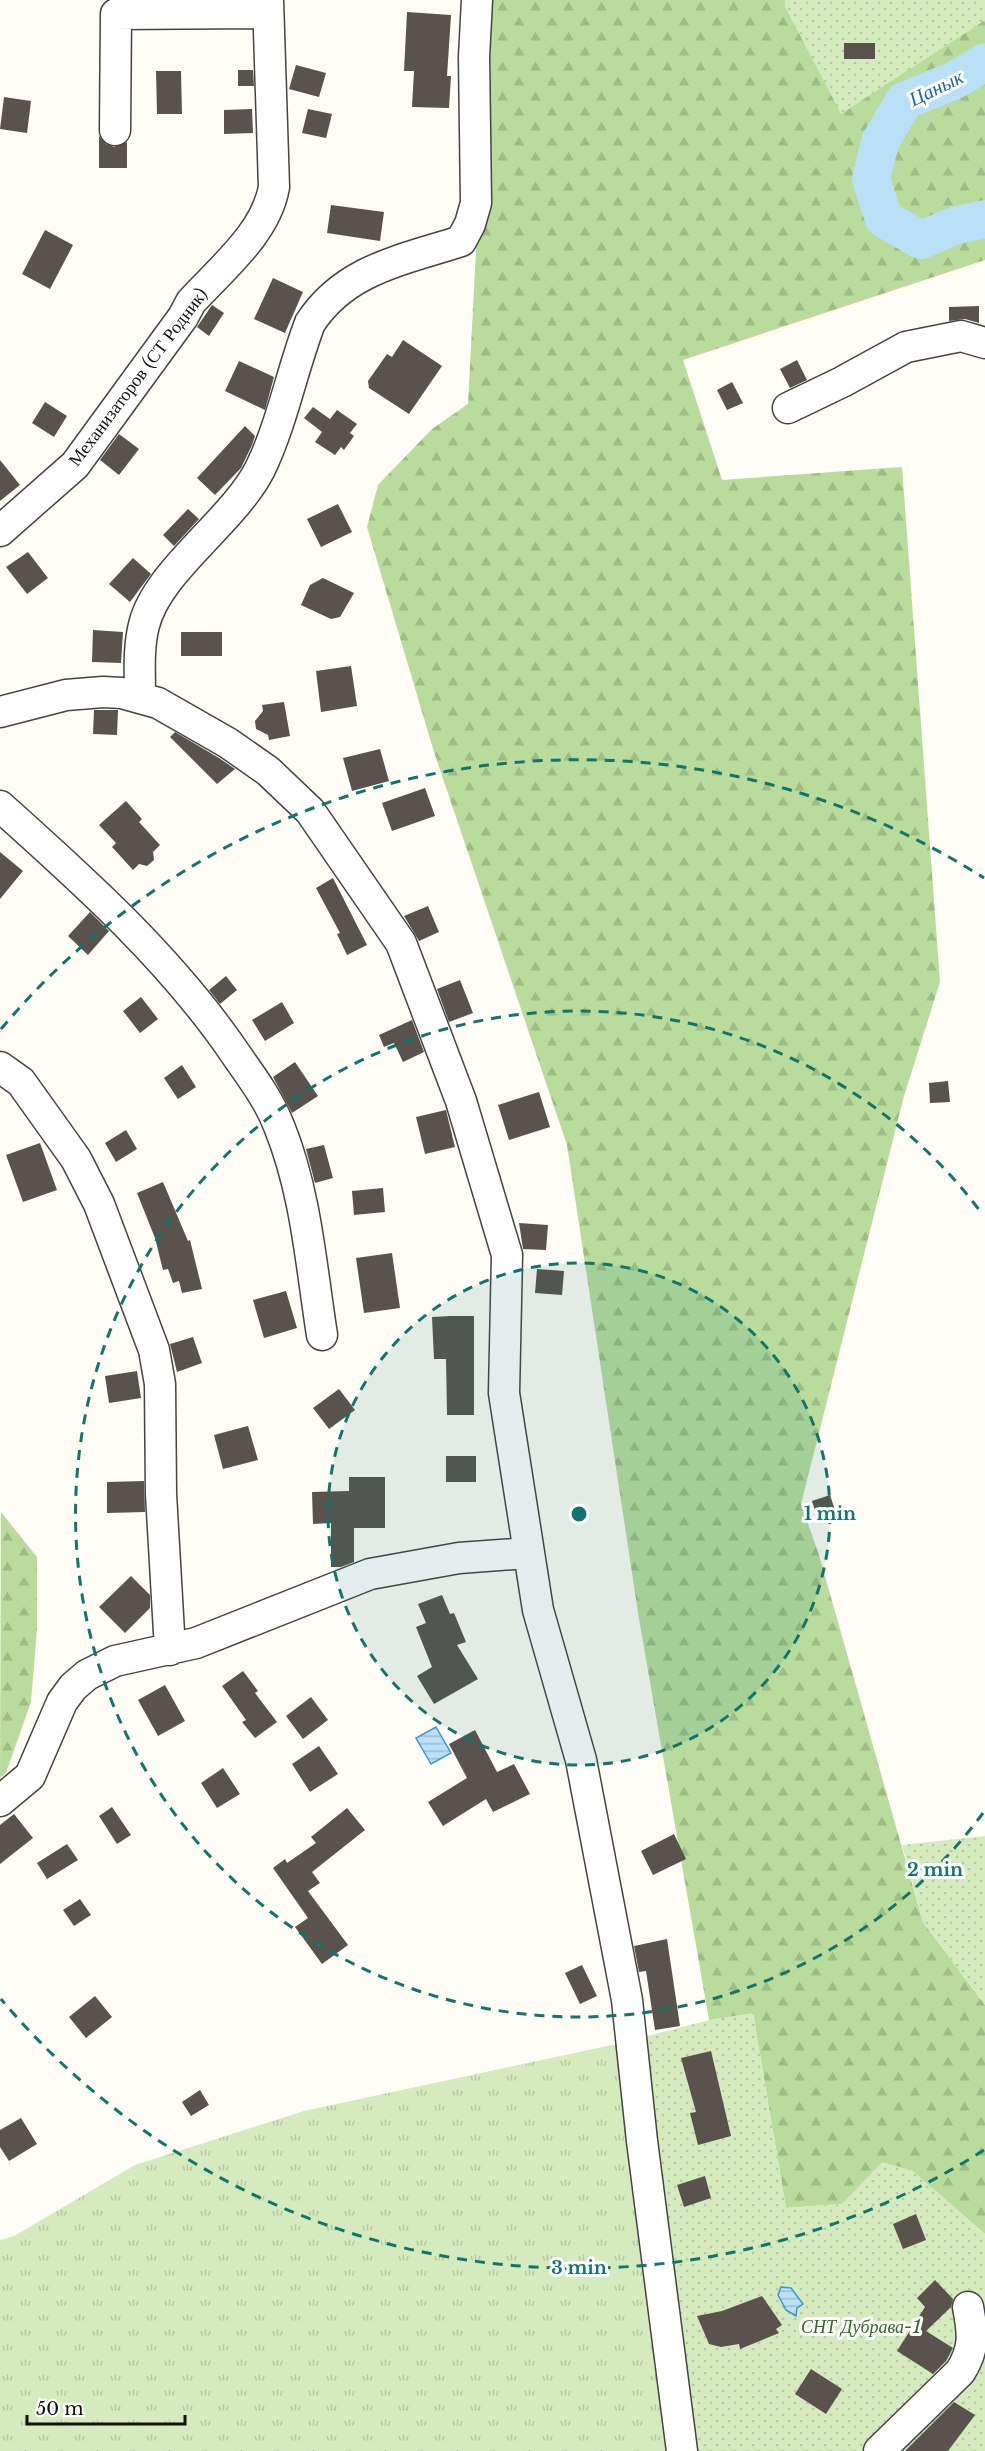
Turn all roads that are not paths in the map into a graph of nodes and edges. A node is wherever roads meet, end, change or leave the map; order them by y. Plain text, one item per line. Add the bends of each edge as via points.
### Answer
1 (477, 0) edge
2 (268, 6) edge
3 (116, 130) dead end
4 (985, 343) edge
5 (788, 408) dead end
6 (0, 531) edge
7 (140, 697) junction
8 (0, 712) edge
9 (0, 806) edge
10 (0, 1066) edge
11 (322, 1335) dead end
12 (528, 1553) junction
13 (170, 1650) junction
14 (0, 1801) edge
15 (968, 2307) dead end
16 (682, 2451) edge
17 (879, 2451) edge

1 - 7 lane via 476,203 470,224 460,241 375,269 349,282 322,304 310,323 260,469 241,500 175,573 152,605 140,643
2 - 3 lane via 116,14
2 - 6 lane, Механизаторов (СТ Родник) via 274,187 270,207 260,225 191,302 75,465
4 - 5 lane via 962,336 906,346
7 - 8 lane via 103,692 66,695
7 - 12 lane via 158,703 228,743 291,790 310,811 401,944 461,1101 507,1255 504,1393
9 - 11 lane via 79,876 181,984 207,1013 265,1096 279,1125 299,1190
10 - 13 lane via 21,1082 76,1159 99,1204 159,1366
12 - 13 lane via 459,1558 370,1574
12 - 16 lane via 550,1658 581,1760 627,2000
13 - 14 lane via 124,1659 87,1675 62,1702 30,1776
15 - 17 lane via 974,2338 967,2361

